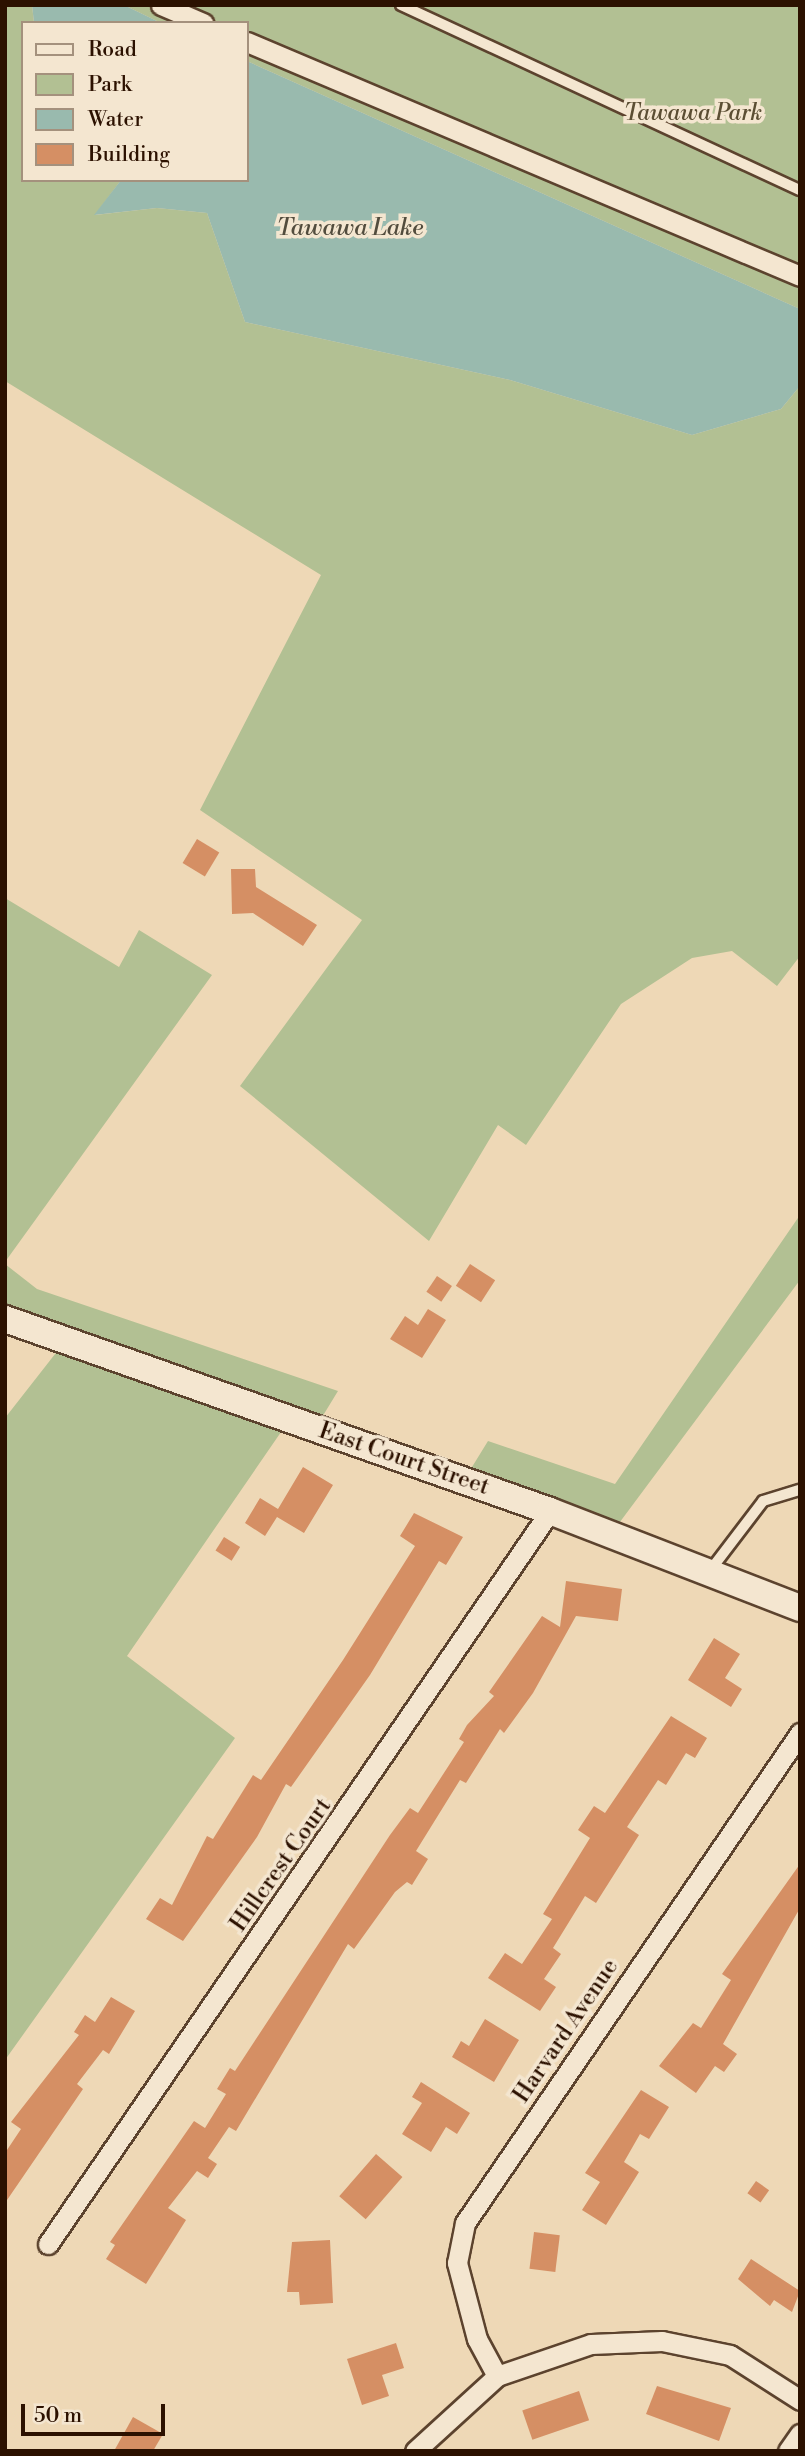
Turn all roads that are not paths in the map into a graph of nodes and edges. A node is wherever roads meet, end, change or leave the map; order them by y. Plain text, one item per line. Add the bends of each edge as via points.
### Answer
1 (161, 5) edge
2 (401, 5) edge
3 (197, 21) edge
4 (248, 41) edge
5 (800, 190) edge
6 (800, 276) edge
7 (5, 1319) edge
8 (800, 1490) edge
9 (550, 1511) junction
10 (708, 1573) junction
11 (800, 1608) edge
12 (800, 1733) edge
13 (48, 2244) dead end
14 (497, 2376) junction
15 (800, 2400) edge
16 (800, 2434) edge
17 (415, 2451) edge
18 (788, 2451) edge

1 - 3 street
2 - 5 lane
4 - 6 street
7 - 9 main road, East Court Street
8 - 10 lane via 763,1501
9 - 10 main road, East Court Street
9 - 13 street, Hillcrest Court
10 - 11 main road, East Court Street
12 - 14 street, Harvard Avenue via 465,2223 457,2263 477,2339
14 - 15 street via 591,2344 662,2341 730,2355
14 - 17 street
16 - 18 street

